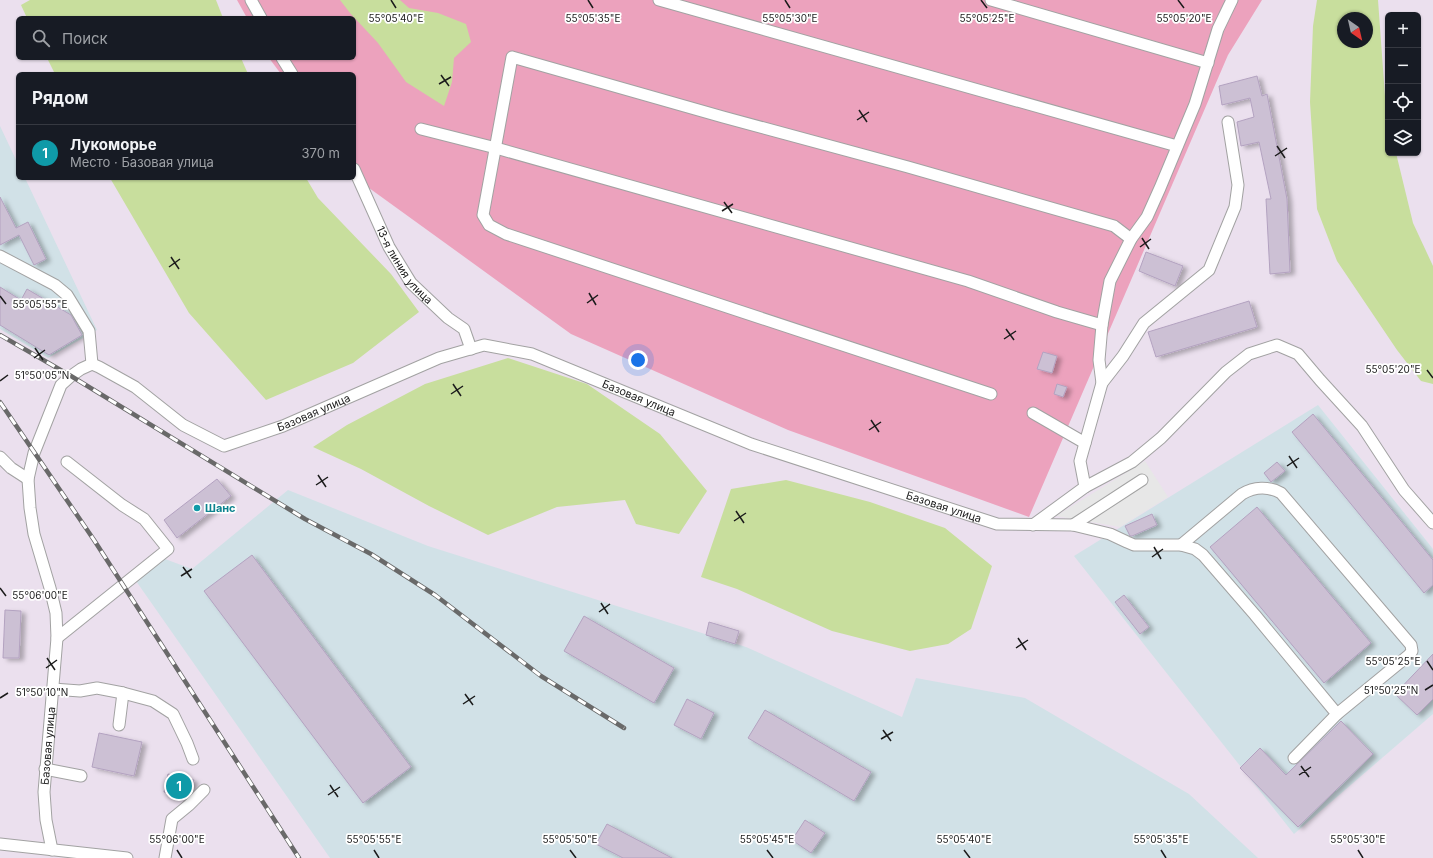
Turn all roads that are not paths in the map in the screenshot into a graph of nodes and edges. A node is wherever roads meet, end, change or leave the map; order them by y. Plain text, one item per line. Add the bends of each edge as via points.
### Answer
1 (251, 0) edge
2 (659, 0) edge
3 (991, 0) edge
4 (1232, 0) edge
5 (260, 16) edge
6 (283, 60) edge
7 (1208, 64) junction
8 (291, 72) edge
9 (1228, 122) dead end
10 (421, 129) dead end
11 (1177, 146) junction
12 (496, 148) junction
13 (356, 174) edge
14 (1131, 239) junction
15 (0, 256) edge
16 (1102, 325) junction
17 (471, 348) junction
18 (92, 364) junction
19 (1102, 383) junction
20 (991, 394) dead end
21 (1033, 413) dead end
22 (1085, 442) junction
23 (0, 456) edge
24 (66, 462) dead end
25 (28, 479) junction
26 (1142, 480) dead end
27 (1085, 487) junction
28 (1433, 523) edge
29 (1033, 525) junction
30 (1073, 525) junction
31 (1181, 545) junction
32 (57, 638) junction
33 (53, 689) junction
34 (123, 693) junction
35 (1337, 714) junction
36 (119, 725) dead end
37 (1294, 758) dead end
38 (193, 759) dead end
39 (45, 769) junction
40 (81, 776) dead end
41 (204, 790) dead end
42 (0, 844) edge
43 (52, 850) junction
44 (126, 858) edge
45 (165, 858) edge

1 - 5 street
2 - 11 street
3 - 7 street
4 - 7 street via 1218,29
6 - 8 street
7 - 11 street
9 - 19 street via 1238,185 1235,206 1210,270 1144,323 1124,356
10 - 12 street
11 - 14 street via 1147,217
12 - 14 street via 512,57 1114,226
12 - 16 street via 968,281
12 - 20 street via 483,215 489,225 506,234
13 - 17 street, 13-я линия улица via 389,248 412,283 448,318 464,329
14 - 16 street via 1110,281
15 - 18 street via 55,285 67,295 89,331
16 - 19 street via 1098,360
17 - 18 street, Базовая улица via 439,358 283,426 224,446 184,425 135,387
17 - 29 street, Базовая улица via 484,345 532,354 751,444 997,524
18 - 25 street, Базовая улица via 76,372 61,385 34,453
19 - 22 street
21 - 22 street
22 - 27 street via 1080,461
23 - 25 street
24 - 32 street via 144,519 168,549
25 - 32 street, Базовая улица via 34,534 56,613
26 - 30 street
27 - 28 street via 1132,462 1161,438 1226,372 1249,354 1277,346 1298,354 1362,426 1404,490
27 - 29 street
29 - 30 street, Базовая улица
30 - 31 street, Базовая улица via 1110,534 1134,545
31 - 35 street via 1195,549 1203,555
31 - 35 street via 1248,490 1266,488 1281,493 1411,645 1412,651 1409,655
32 - 33 street, Базовая улица
33 - 34 street via 80,691 97,688
33 - 39 street, Базовая улица
34 - 36 street
34 - 38 street via 153,701 173,714
35 - 37 street
39 - 40 street
39 - 43 street, Базовая улица via 46,820
41 - 45 street via 172,819
42 - 43 street
43 - 44 street

